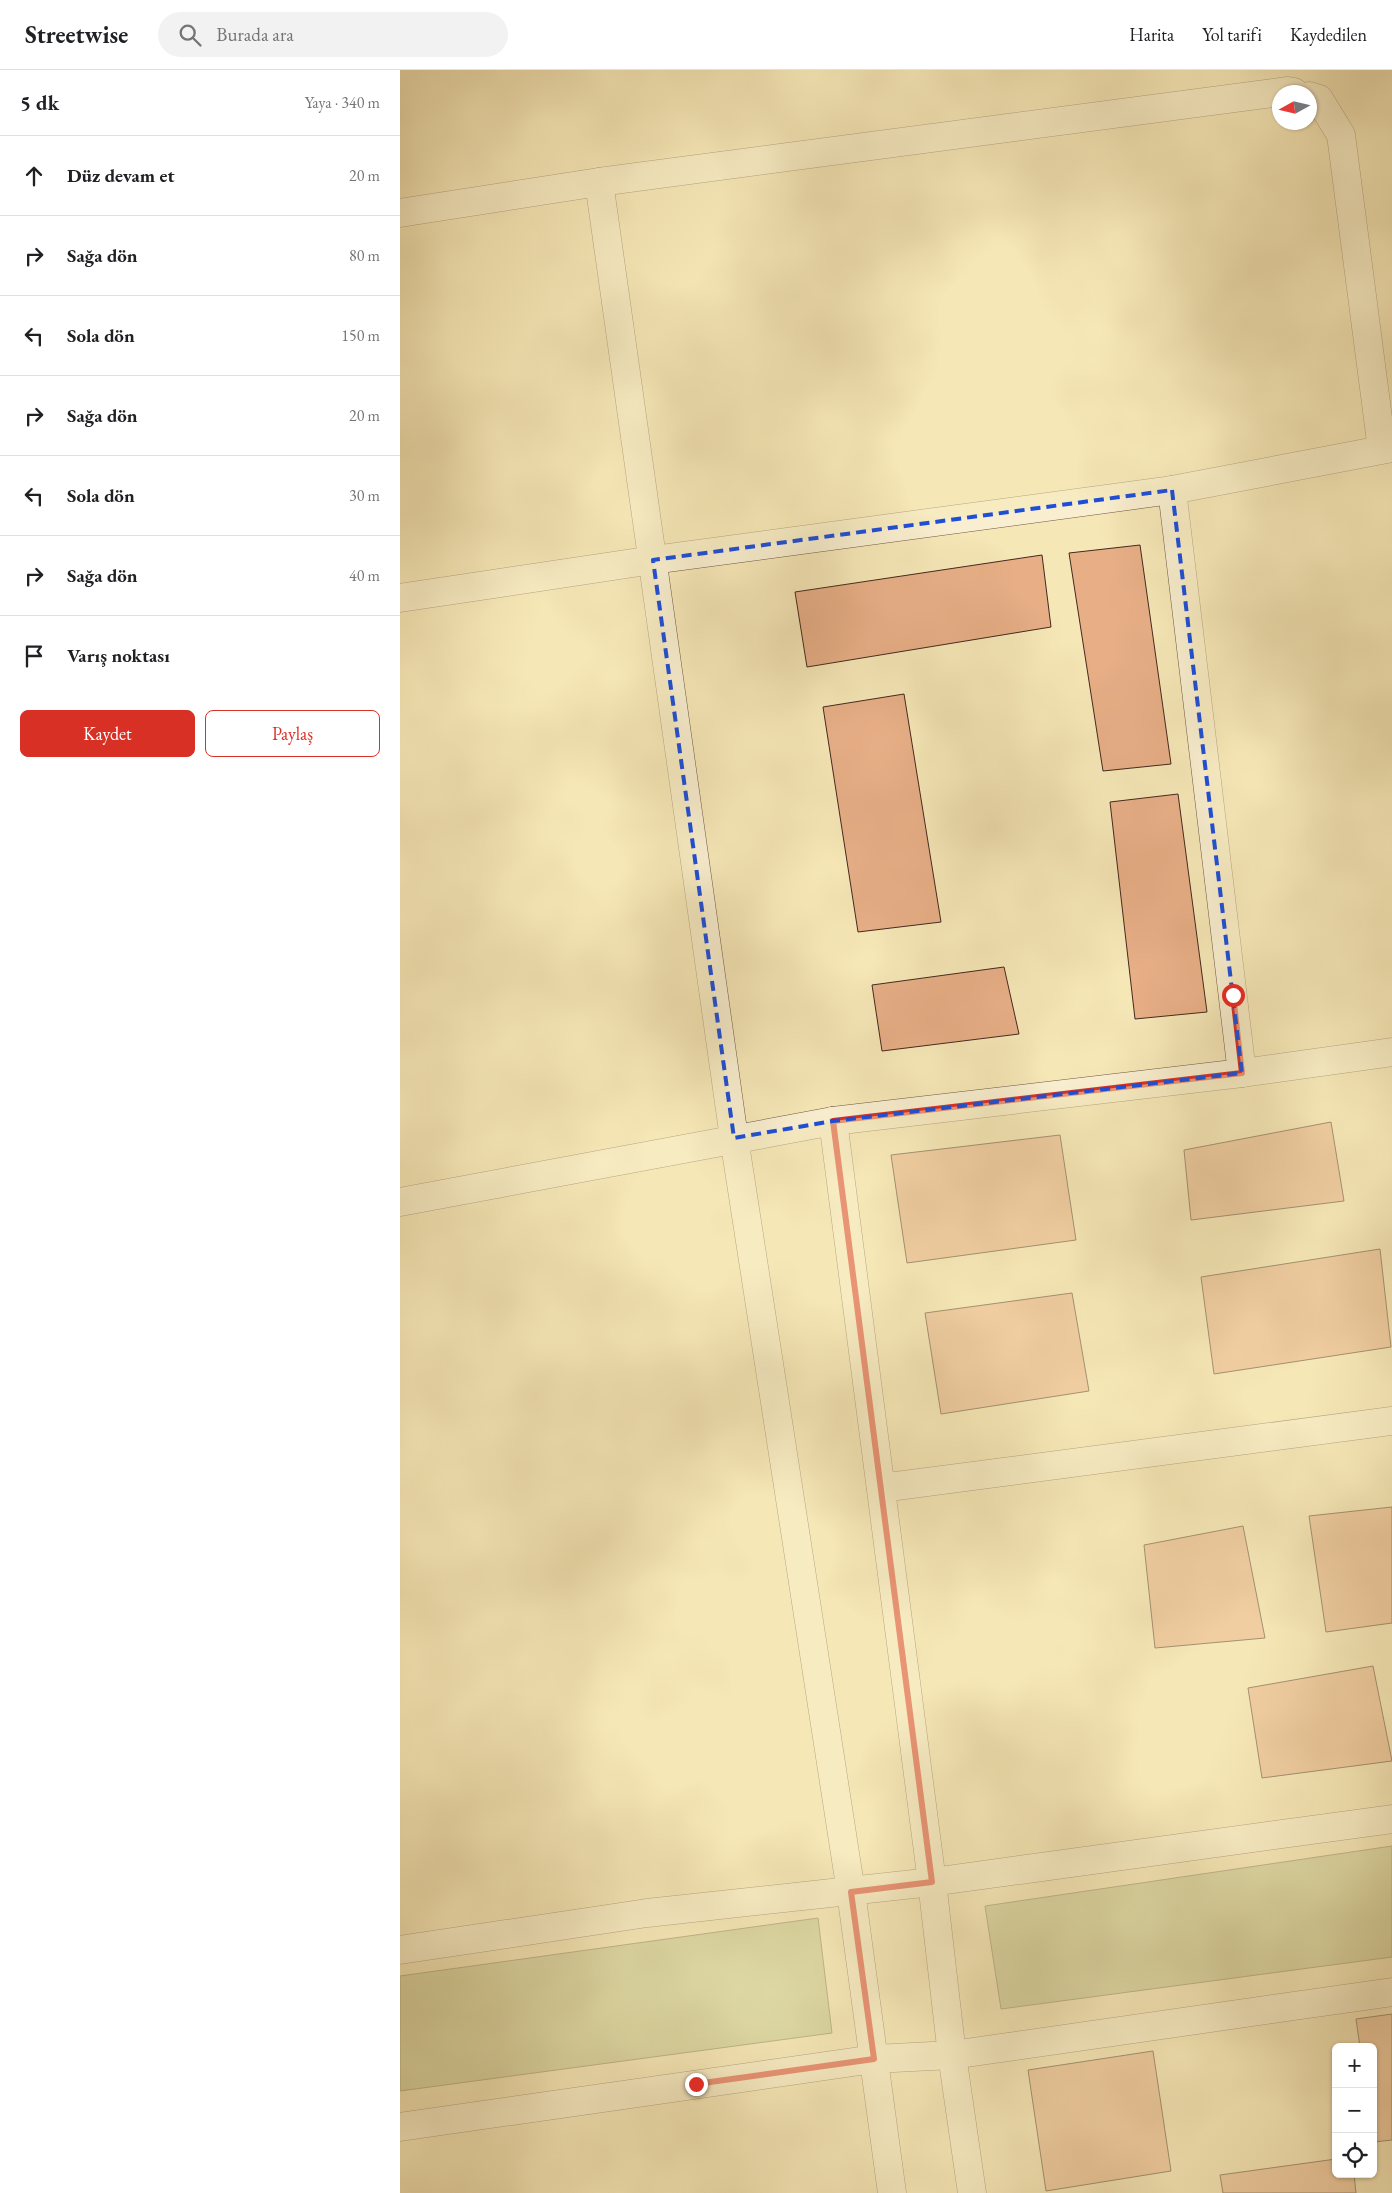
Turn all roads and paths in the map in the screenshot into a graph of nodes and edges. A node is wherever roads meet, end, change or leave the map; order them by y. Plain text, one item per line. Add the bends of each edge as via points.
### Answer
1 (1272, 93) edge
2 (1317, 98) edge
3 (599, 182) junction
4 (400, 213) edge
5 (1387, 449) edge
6 (1172, 490) junction
7 (653, 560) junction
8 (400, 598) edge
9 (1392, 1052) edge
10 (1242, 1073) junction
11 (833, 1121) junction
12 (734, 1138) junction
13 (400, 1202) edge
14 (1392, 1421) edge
15 (881, 1488) junction
16 (1392, 1819) edge
17 (932, 1882) junction
18 (851, 1892) junction
19 (400, 1950) edge
20 (1392, 1992) edge
21 (952, 2055) junction
22 (874, 2059) junction
23 (400, 2127) edge
24 (892, 2193) edge
25 (972, 2193) edge

1 - 3 street
2 - 5 street via 1340,135
3 - 4 street
3 - 7 street
5 - 6 street
6 - 7 street
6 - 10 street
7 - 8 street
7 - 12 street
9 - 10 street
10 - 11 street
11 - 12 street
11 - 15 street
12 - 13 street
12 - 18 street
14 - 15 street
15 - 17 street
16 - 17 street
17 - 18 street
17 - 21 street
18 - 19 street via 647,1913
18 - 22 street
20 - 21 street
21 - 22 street
21 - 25 street
22 - 23 street
22 - 24 street

